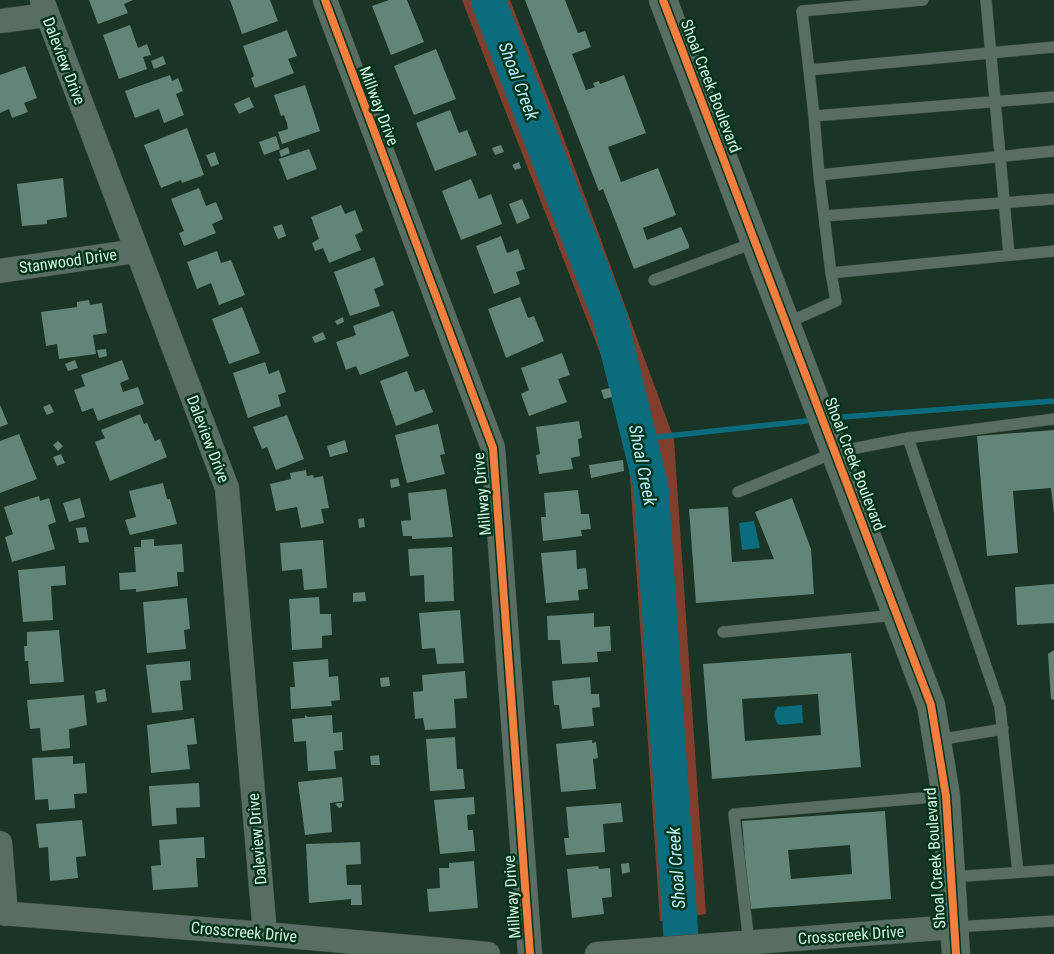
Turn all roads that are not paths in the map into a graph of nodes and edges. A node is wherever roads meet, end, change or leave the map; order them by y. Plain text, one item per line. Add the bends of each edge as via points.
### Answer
1 (325, 0) edge
2 (663, 0) edge
3 (923, 0) edge
4 (986, 0) edge
5 (863, 3) edge
6 (44, 8) edge
7 (0, 21) edge
8 (1054, 46) edge
9 (990, 52) junction
10 (809, 70) junction
11 (1054, 97) edge
12 (995, 103) junction
13 (814, 116) junction
14 (1054, 152) edge
15 (1000, 158) junction
16 (819, 175) junction
17 (1054, 199) edge
18 (1004, 204) junction
19 (824, 216) junction
20 (756, 242) junction
21 (136, 251) junction
22 (1054, 251) edge
23 (1009, 255) junction
24 (0, 271) edge
25 (831, 273) junction
26 (654, 280) dead end
27 (787, 323) junction
28 (1054, 419) edge
29 (908, 438) junction
30 (836, 452) junction
31 (738, 492) dead end
32 (898, 614) junction
33 (723, 632) dead end
34 (1003, 729) junction
35 (938, 740) junction
36 (946, 796) junction
37 (0, 843) edge
38 (1054, 870) edge
39 (1018, 872) junction
40 (950, 877) junction
41 (3, 914) edge
42 (1054, 921) edge
43 (954, 927) junction
44 (265, 934) junction
45 (749, 943) junction
46 (488, 954) edge
47 (530, 954) edge
48 (597, 954) edge
49 (956, 954) edge

1 - 47 street, Millway Drive via 493,448
2 - 20 street, Shoal Creek Boulevard
3 - 5 lane
4 - 9 lane
5 - 10 lane via 802,11
6 - 7 street
6 - 21 street, Daleview Drive
8 - 9 lane
9 - 10 lane
9 - 12 lane
10 - 13 lane
11 - 12 lane
12 - 13 lane
12 - 15 lane
13 - 16 lane
14 - 15 lane
15 - 16 lane
15 - 18 lane
16 - 19 lane
17 - 18 lane
18 - 19 lane
18 - 23 lane
19 - 25 lane
20 - 26 lane
20 - 27 street, Shoal Creek Boulevard
21 - 24 street, Stanwood Drive
21 - 44 street, Daleview Drive via 227,488
22 - 23 lane
23 - 25 lane
25 - 27 lane via 836,302
27 - 30 street, Shoal Creek Boulevard
28 - 29 lane
29 - 30 lane
29 - 34 lane via 1000,707
30 - 31 lane
30 - 32 street, Shoal Creek Boulevard
32 - 33 lane
32 - 35 street, Shoal Creek Boulevard via 931,705
34 - 35 lane
34 - 39 lane
35 - 36 street, Shoal Creek Boulevard
36 - 40 street, Shoal Creek Boulevard
36 - 45 lane via 734,814
37 - 41 street
38 - 39 lane
39 - 40 lane
40 - 43 street, Shoal Creek Boulevard
41 - 44 street, Crosscreek Drive
42 - 43 lane
43 - 45 street, Crosscreek Drive
43 - 49 street, Shoal Creek Boulevard
44 - 46 street, Crosscreek Drive
45 - 48 street, Crosscreek Drive

